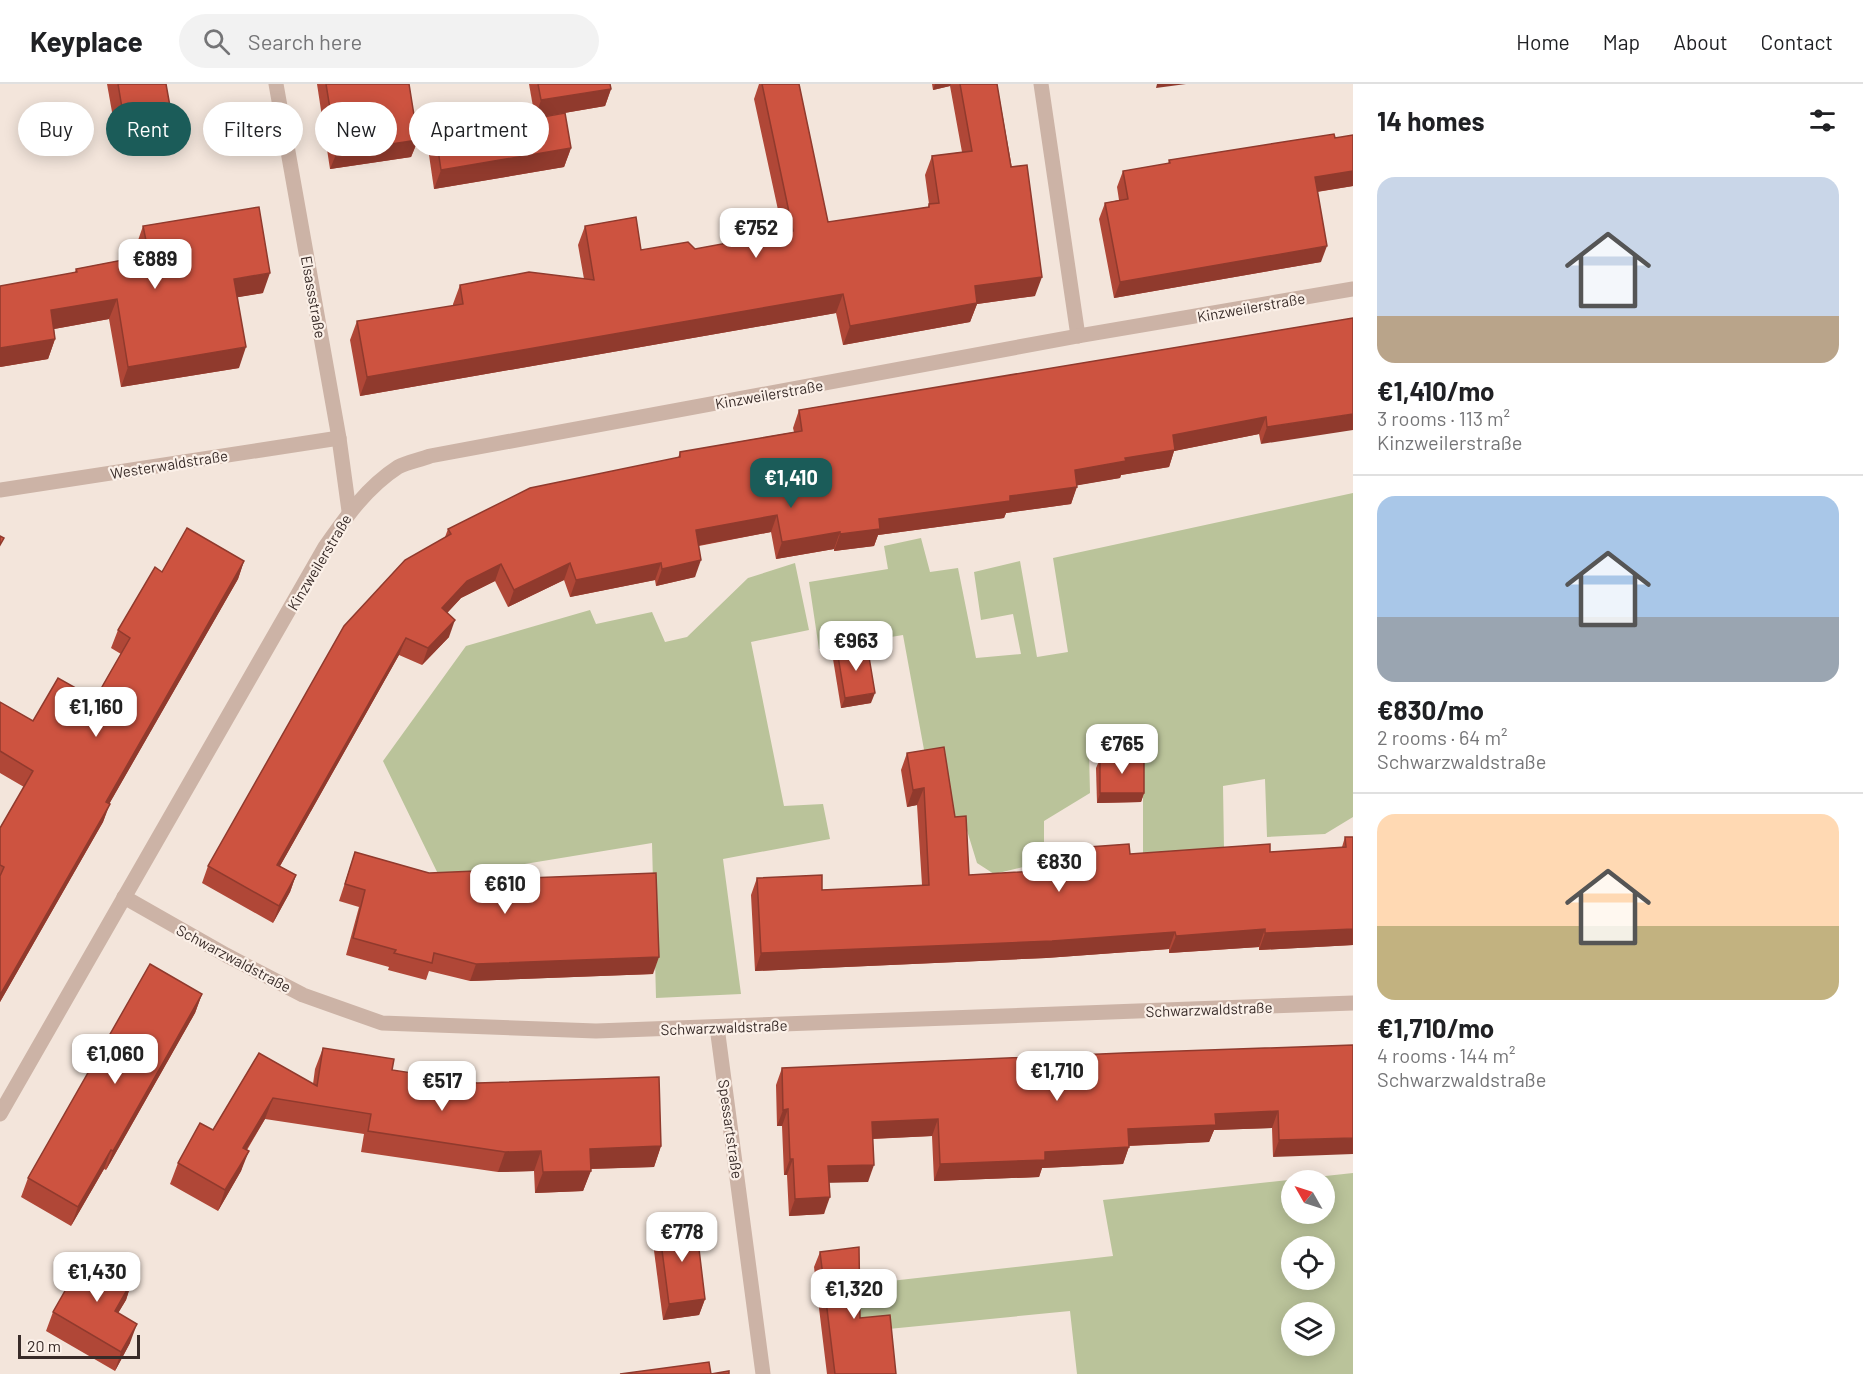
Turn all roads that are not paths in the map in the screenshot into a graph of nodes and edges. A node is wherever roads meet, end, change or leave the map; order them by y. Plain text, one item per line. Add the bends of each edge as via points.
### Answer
1 (276, 84) edge
2 (1041, 84) edge
3 (1353, 289) edge
4 (1078, 336) junction
5 (339, 438) junction
6 (0, 490) edge
7 (350, 511) junction
8 (124, 897) junction
9 (1353, 1003) edge
10 (717, 1027) junction
11 (0, 1114) edge
12 (763, 1374) edge

1 - 5 street, Elsassstraße
2 - 4 street
3 - 4 street, Kinzweilerstraße
4 - 7 street, Kinzweilerstraße via 429,456 400,466
5 - 6 street, Westerwaldstraße
5 - 7 street, Elsassstraße
7 - 8 street, Kinzweilerstraße via 325,547
8 - 10 street, Schwarzwaldstraße via 303,995 382,1023 596,1031
8 - 11 street, Kinzweilerstraße
9 - 10 street, Schwarzwaldstraße
10 - 12 street, Spessartstraße

